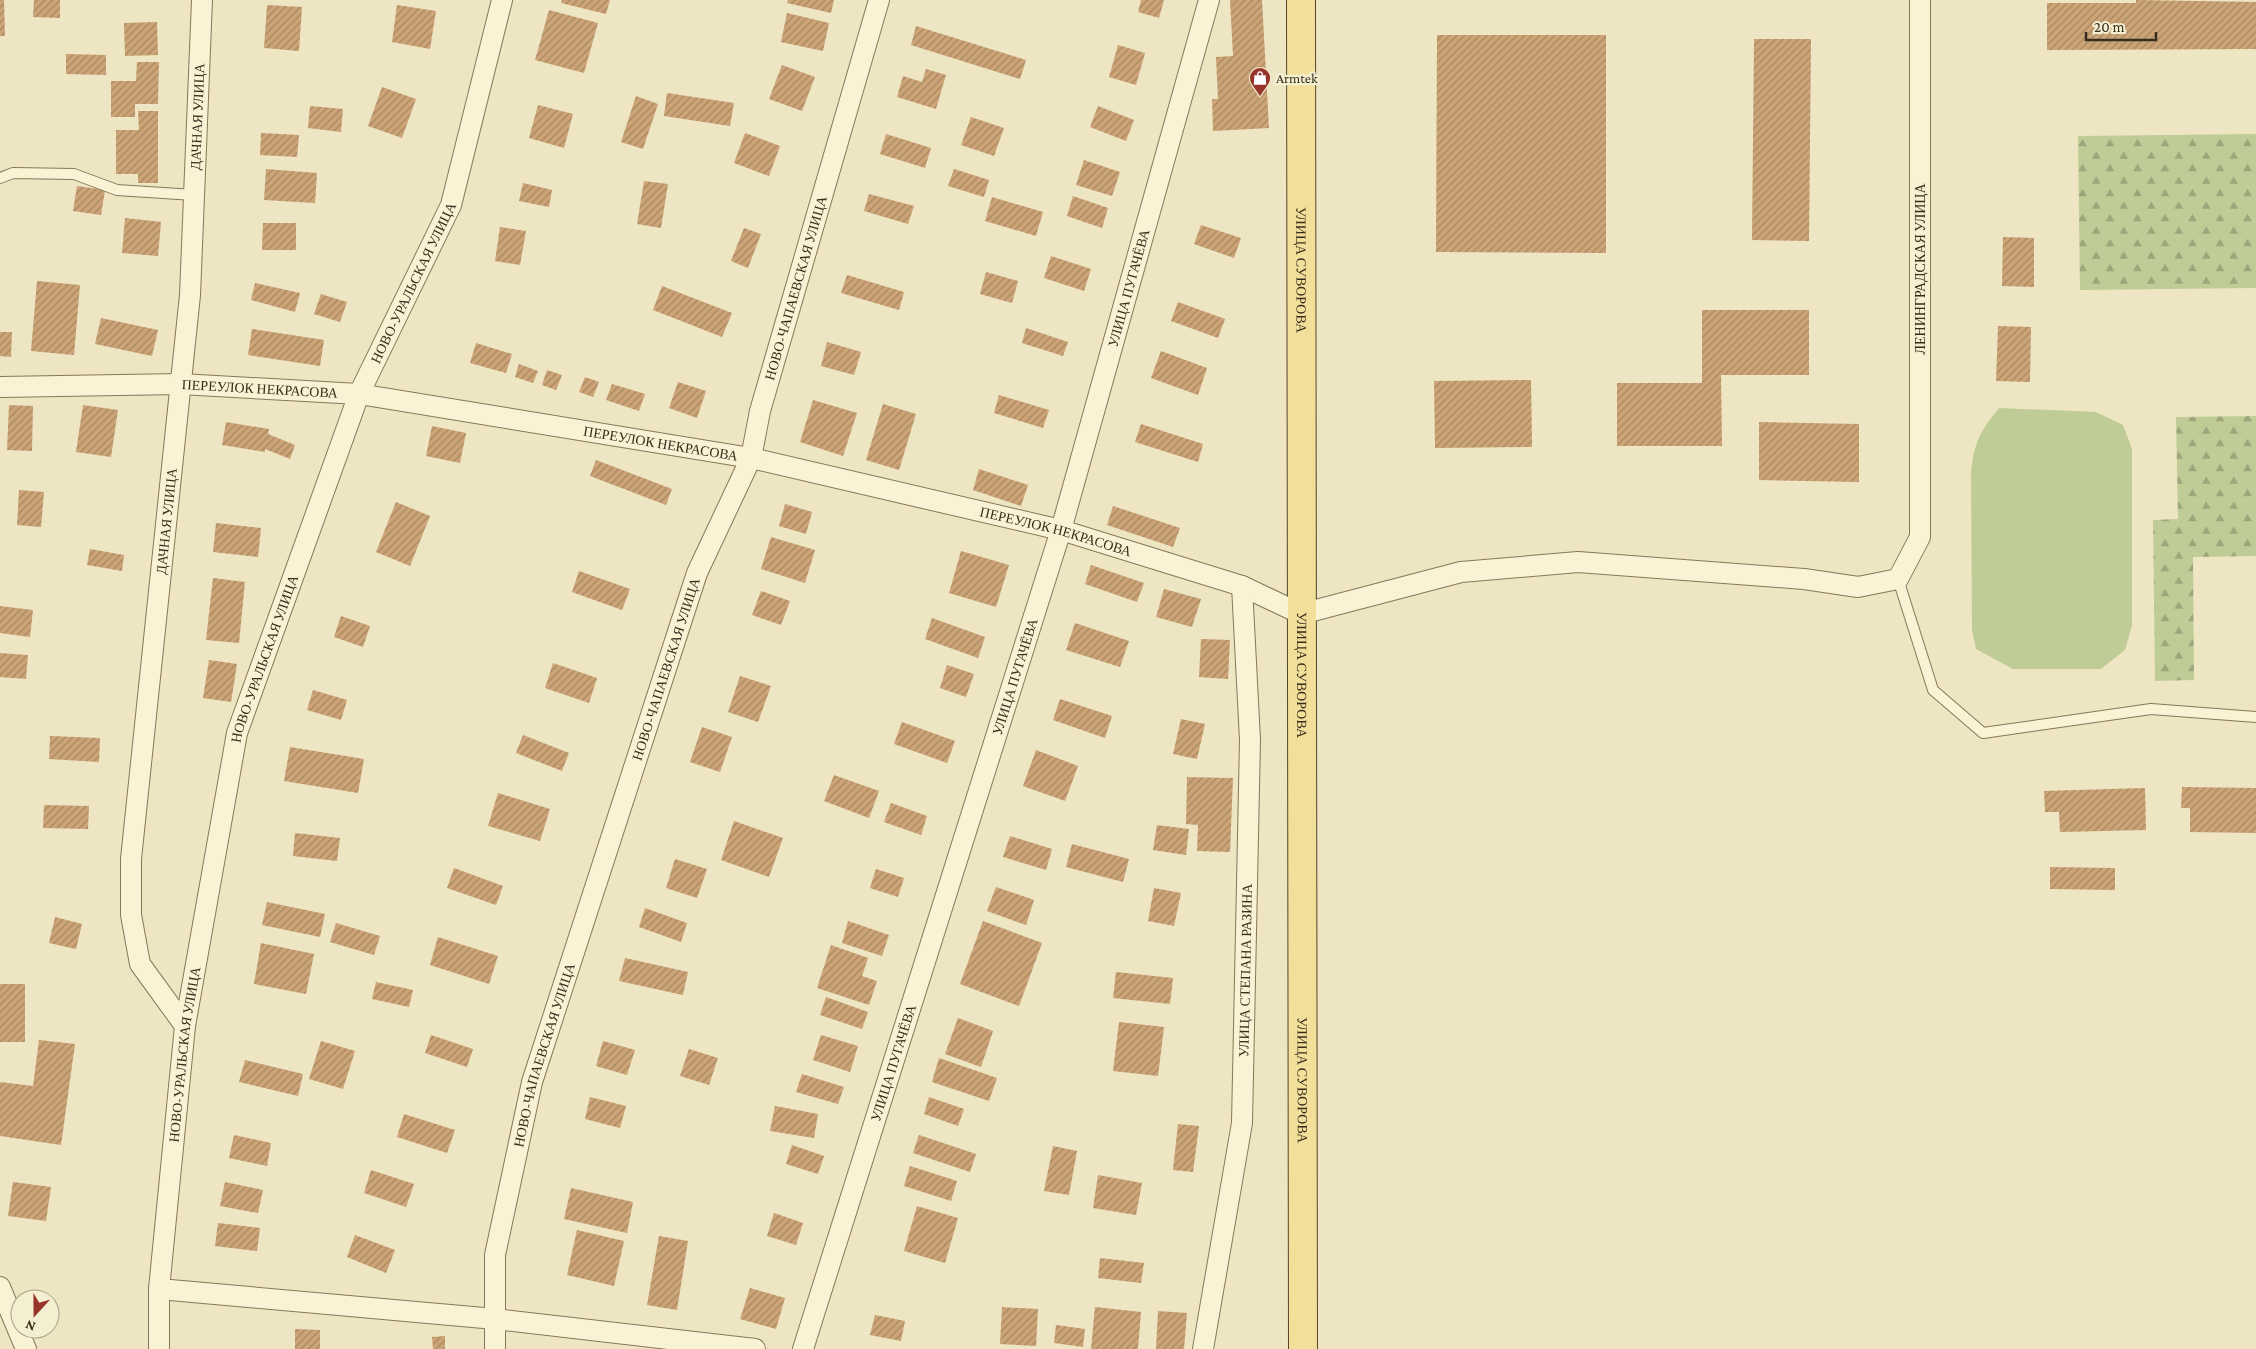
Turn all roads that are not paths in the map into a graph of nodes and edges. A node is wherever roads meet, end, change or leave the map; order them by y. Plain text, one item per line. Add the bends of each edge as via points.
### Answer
1 (202, 0) edge
2 (502, 0) edge
3 (879, 0) edge
4 (1209, 0) edge
5 (1301, 0) edge
6 (1920, 0) edge
7 (0, 178) edge
8 (194, 195) junction
9 (180, 384) junction
10 (0, 387) edge
11 (359, 394) junction
12 (751, 458) junction
13 (1061, 530) junction
14 (1898, 579) junction
15 (1242, 586) junction
16 (1301, 614) junction
17 (2256, 717) edge
18 (185, 1026) junction
19 (0, 1287) edge
20 (159, 1289) junction
21 (495, 1319) junction
22 (26, 1349) edge
23 (159, 1349) edge
24 (495, 1349) edge
25 (755, 1349) edge
26 (803, 1349) edge
27 (1203, 1349) edge
28 (1303, 1349) edge

1 - 8 street, ДАЧНАЯ УЛИЦА
2 - 11 street, НОВО-УРАЛЬСКАЯ УЛИЦА via 451,205
3 - 12 street, НОВО-ЧАПАЕВСКАЯ УЛИЦА via 760,411
4 - 13 street, УЛИЦА ПУГАЧЁВА
5 - 16 main road, УЛИЦА СУВОРОВА
6 - 14 street, ЛЕНИНГРАДСКАЯ УЛИЦА via 1920,537
7 - 8 lane via 13,173 74,174 117,190
8 - 9 street, ДАЧНАЯ УЛИЦА via 190,295
9 - 10 street, ПЕРЕУЛОК НЕКРАСОВА
9 - 11 street, ПЕРЕУЛОК НЕКРАСОВА
9 - 18 street, ДАЧНАЯ УЛИЦА via 131,859 131,915 140,964
11 - 12 street, ПЕРЕУЛОК НЕКРАСОВА
11 - 18 street, НОВО-УРАЛЬСКАЯ УЛИЦА via 237,733
12 - 13 street, ПЕРЕУЛОК НЕКРАСОВА
12 - 21 street, НОВО-ЧАПАЕВСКАЯ УЛИЦА via 697,573 532,1082 494,1255
13 - 15 street, ПЕРЕУЛОК НЕКРАСОВА
13 - 26 street, УЛИЦА ПУГАЧЁВА
14 - 16 street via 1858,587 1804,578 1578,562 1461,572
14 - 17 lane via 1933,690 1982,733 2151,709
15 - 16 street, ПЕРЕУЛОК НЕКРАСОВА
15 - 27 street, УЛИЦА СТЕПАНА РАЗИНА via 1250,740 1242,1123
16 - 28 main road, УЛИЦА СУВОРОВА
18 - 20 street, НОВО-УРАЛЬСКАЯ УЛИЦА
19 - 22 street
20 - 21 street
20 - 23 street, НОВО-УРАЛЬСКАЯ УЛИЦА
21 - 24 street, НОВО-ЧАПАЕВСКАЯ УЛИЦА
21 - 25 street

